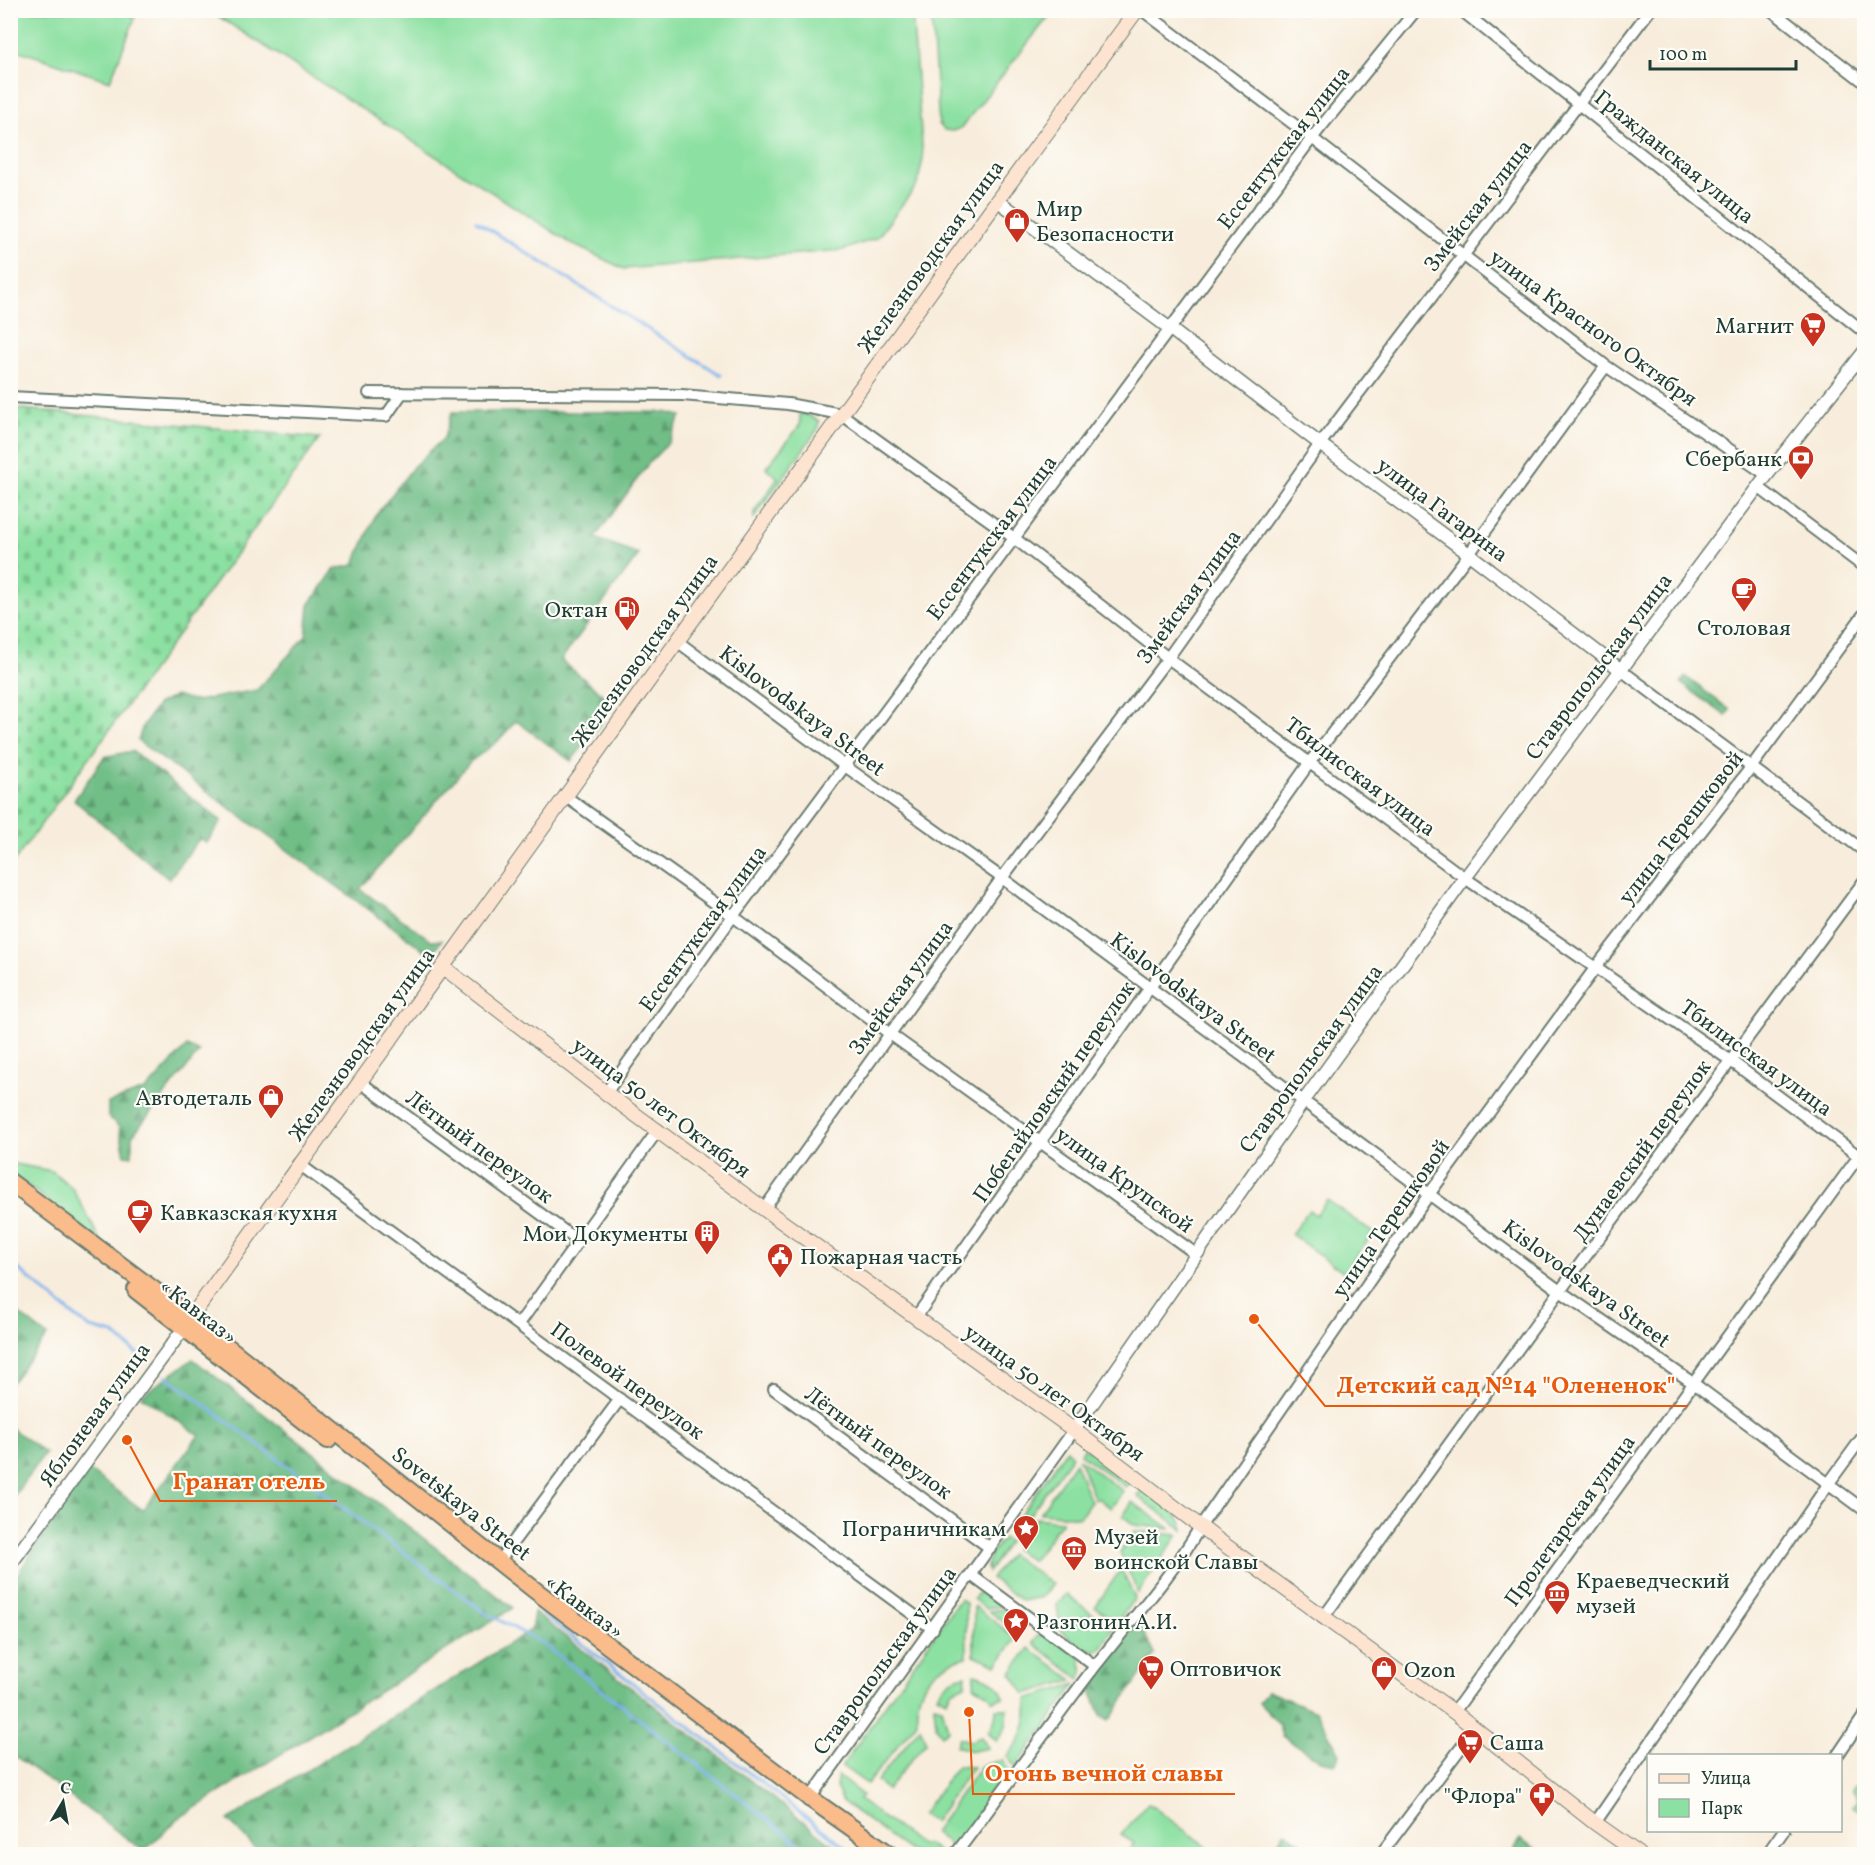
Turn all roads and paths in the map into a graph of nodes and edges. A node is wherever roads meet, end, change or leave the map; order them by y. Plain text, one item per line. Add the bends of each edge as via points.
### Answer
1 (1137, 10) edge
2 (1142, 10) edge
3 (1416, 10) edge
4 (1461, 10) edge
5 (1650, 10) edge
6 (1770, 10) edge
7 (1864, 82) edge
8 (1580, 104) junction
9 (1312, 138) junction
10 (997, 200) junction
11 (1463, 254) junction
12 (1169, 328) junction
13 (1864, 332) edge
14 (1864, 352) edge
15 (1606, 366) junction
16 (369, 393) dead end
17 (402, 393) junction
18 (10, 397) edge
19 (841, 414) junction
20 (1320, 444) junction
21 (1767, 475) junction
22 (1758, 487) junction
23 (1014, 538) junction
24 (1469, 554) junction
25 (1864, 567) edge
26 (1864, 614) edge
27 (677, 641) junction
28 (1168, 658) junction
29 (1621, 670) junction
30 (1310, 762) junction
31 (845, 766) junction
32 (1752, 766) junction
33 (565, 796) junction
34 (1864, 851) edge
35 (1002, 878) junction
36 (1465, 878) junction
37 (1864, 881) edge
38 (733, 916) junction
39 (443, 967) junction
40 (1596, 967) junction
41 (1149, 988) junction
42 (890, 1034) junction
43 (1731, 1060) junction
44 (360, 1082) junction
45 (606, 1093) junction
46 (1303, 1102) junction
47 (658, 1130) junction
48 (1041, 1142) junction
49 (1863, 1155) edge
50 (299, 1164) junction
51 (10, 1182) edge
52 (1430, 1193) junction
53 (10, 1194) edge
54 (764, 1209) junction
55 (578, 1241) junction
56 (1196, 1254) junction
57 (1560, 1291) junction
58 (916, 1317) junction
59 (188, 1323) junction
60 (519, 1324) junction
61 (1693, 1383) junction
62 (774, 1389) dead end
63 (620, 1399) junction
64 (1074, 1430) junction
65 (1864, 1435) edge
66 (1829, 1483) junction
67 (1864, 1510) edge
68 (1200, 1527) junction
69 (990, 1548) junction
70 (499, 1561) junction
71 (10, 1565) edge
72 (971, 1575) junction
73 (1323, 1618) junction
74 (933, 1629) junction
75 (1095, 1666) junction
76 (1454, 1712) junction
77 (1864, 1716) edge
78 (1475, 1729) junction
79 (1838, 1754) edge
80 (810, 1800) junction
81 (1596, 1823) junction
82 (1783, 1832) edge
83 (959, 1853) edge
84 (878, 1854) edge
85 (889, 1854) edge
86 (1381, 1854) edge
87 (1639, 1854) edge
88 (1767, 1854) edge

1 - 10 main road, Железноводская улица
2 - 9 street, улица Красного Октября
3 - 9 street, Ессентукская улица
4 - 8 street, Гражданская улица
5 - 8 street, Змейская улица
6 - 7 street
8 - 11 street, Змейская улица
8 - 13 street, Гражданская улица
9 - 11 street, улица Красного Октября
9 - 12 street, Ессентукская улица
10 - 12 street, улица Гагарина
10 - 19 main road, Железноводская улица
11 - 15 street, улица Красного Октября
11 - 20 street, Змейская улица
12 - 20 street, улица Гагарина
12 - 23 street, Ессентукская улица
14 - 21 street, Ставропольская улица
15 - 21 street, улица Красного Октября
15 - 24 street, Побегайловский переулок
16 - 17 street
17 - 18 street via 386,416
17 - 19 street via 682,395 788,404
19 - 23 street, Тбилисская улица
19 - 27 main road, Железноводская улица
20 - 24 street, улица Гагарина
20 - 28 street, Змейская улица
21 - 22 street, Ставропольская улица
22 - 25 street
22 - 29 street, Ставропольская улица
23 - 28 street, Тбилисская улица
23 - 31 street, Ессентукская улица
24 - 29 street, улица Гагарина
24 - 30 street, Побегайловский переулок
26 - 32 street, улица Терешковой
27 - 31 street, Kislovodskaya Street
27 - 33 main road, Железноводская улица
28 - 30 street, Тбилисская улица
28 - 35 street, Змейская улица
29 - 32 street, улица Гагарина
29 - 36 street, Ставропольская улица
30 - 36 street, Тбилисская улица
30 - 41 street, Побегайловский переулок
31 - 35 street, Kislovodskaya Street
31 - 38 street, Ессентукская улица
32 - 34 street, улица Гагарина
32 - 40 street, улица Терешковой
33 - 38 street, улица Крупской
33 - 39 main road, Железноводская улица
35 - 41 street, Kislovodskaya Street
35 - 42 street, Змейская улица
36 - 40 street, Тбилисская улица
36 - 46 street, Ставропольская улица
37 - 43 street, Дунаевский переулок
38 - 42 street, улица Крупской
38 - 45 street, Ессентукская улица
39 - 44 main road, Железноводская улица
39 - 45 main road, улица 50 лет Октября
40 - 43 street, Тбилисская улица
40 - 52 street, улица Терешковой
41 - 46 street, Kislovodskaya Street
41 - 48 street, Побегайловский переулок
42 - 48 street, улица Крупской
42 - 54 street, Змейская улица
43 - 49 street, Тбилисская улица
43 - 57 street, Дунаевский переулок
44 - 50 main road, Железноводская улица
44 - 55 street, Лётный переулок
45 - 47 main road, улица 50 лет Октября
46 - 52 street, Kislovodskaya Street
46 - 56 street, Ставропольская улица
47 - 54 main road, улица 50 лет Октября
47 - 55 street
48 - 56 street, улица Крупской
48 - 58 street, Побегайловский переулок
49 - 61 street, Пролетарская улица
50 - 59 main road, Железноводская улица
50 - 60 street, Полевой переулок
51 - 59 highway, Sovetskaya Street
52 - 57 street, Kislovodskaya Street
52 - 68 street, улица Терешковой
53 - 59 highway, «Кавказ»
54 - 58 main road, улица 50 лет Октября
55 - 60 street
56 - 64 street, Ставропольская улица
57 - 61 street, Kislovodskaya Street
57 - 73 street, Дунаевский переулок
58 - 64 main road, улица 50 лет Октября
59 - 70 highway, Sovetskaya Street
59 - 71 street, Яблоневая улица
59 - 80 highway, «Кавказ» via 294,1414
60 - 63 street, Полевой переулок
61 - 66 street, Kislovodskaya Street
61 - 76 street, Пролетарская улица
62 - 69 street, Лётный переулок
63 - 70 street
63 - 74 street, Полевой переулок
64 - 68 main road, улица 50 лет Октября
64 - 69 street, Ставропольская улица
65 - 66 street
66 - 67 street, Kislovodskaya Street
66 - 81 street
68 - 73 main road, улица 50 лет Октября
68 - 75 street, улица Терешковой via 1143,1609
69 - 72 street, Ставропольская улица
70 - 80 highway, Sovetskaya Street
72 - 74 street, Ставропольская улица
72 - 75 street
73 - 76 main road, улица 50 лет Октября
74 - 80 street, Ставропольская улица
75 - 83 street, улица Терешковой
76 - 78 main road, улица 50 лет Октября
77 - 79 street
78 - 81 main road, улица 50 лет Октября
78 - 86 street
80 - 84 highway, «Кавказ»
80 - 85 highway, Sovetskaya Street
81 - 87 main road, улица 50 лет Октября
82 - 88 street

